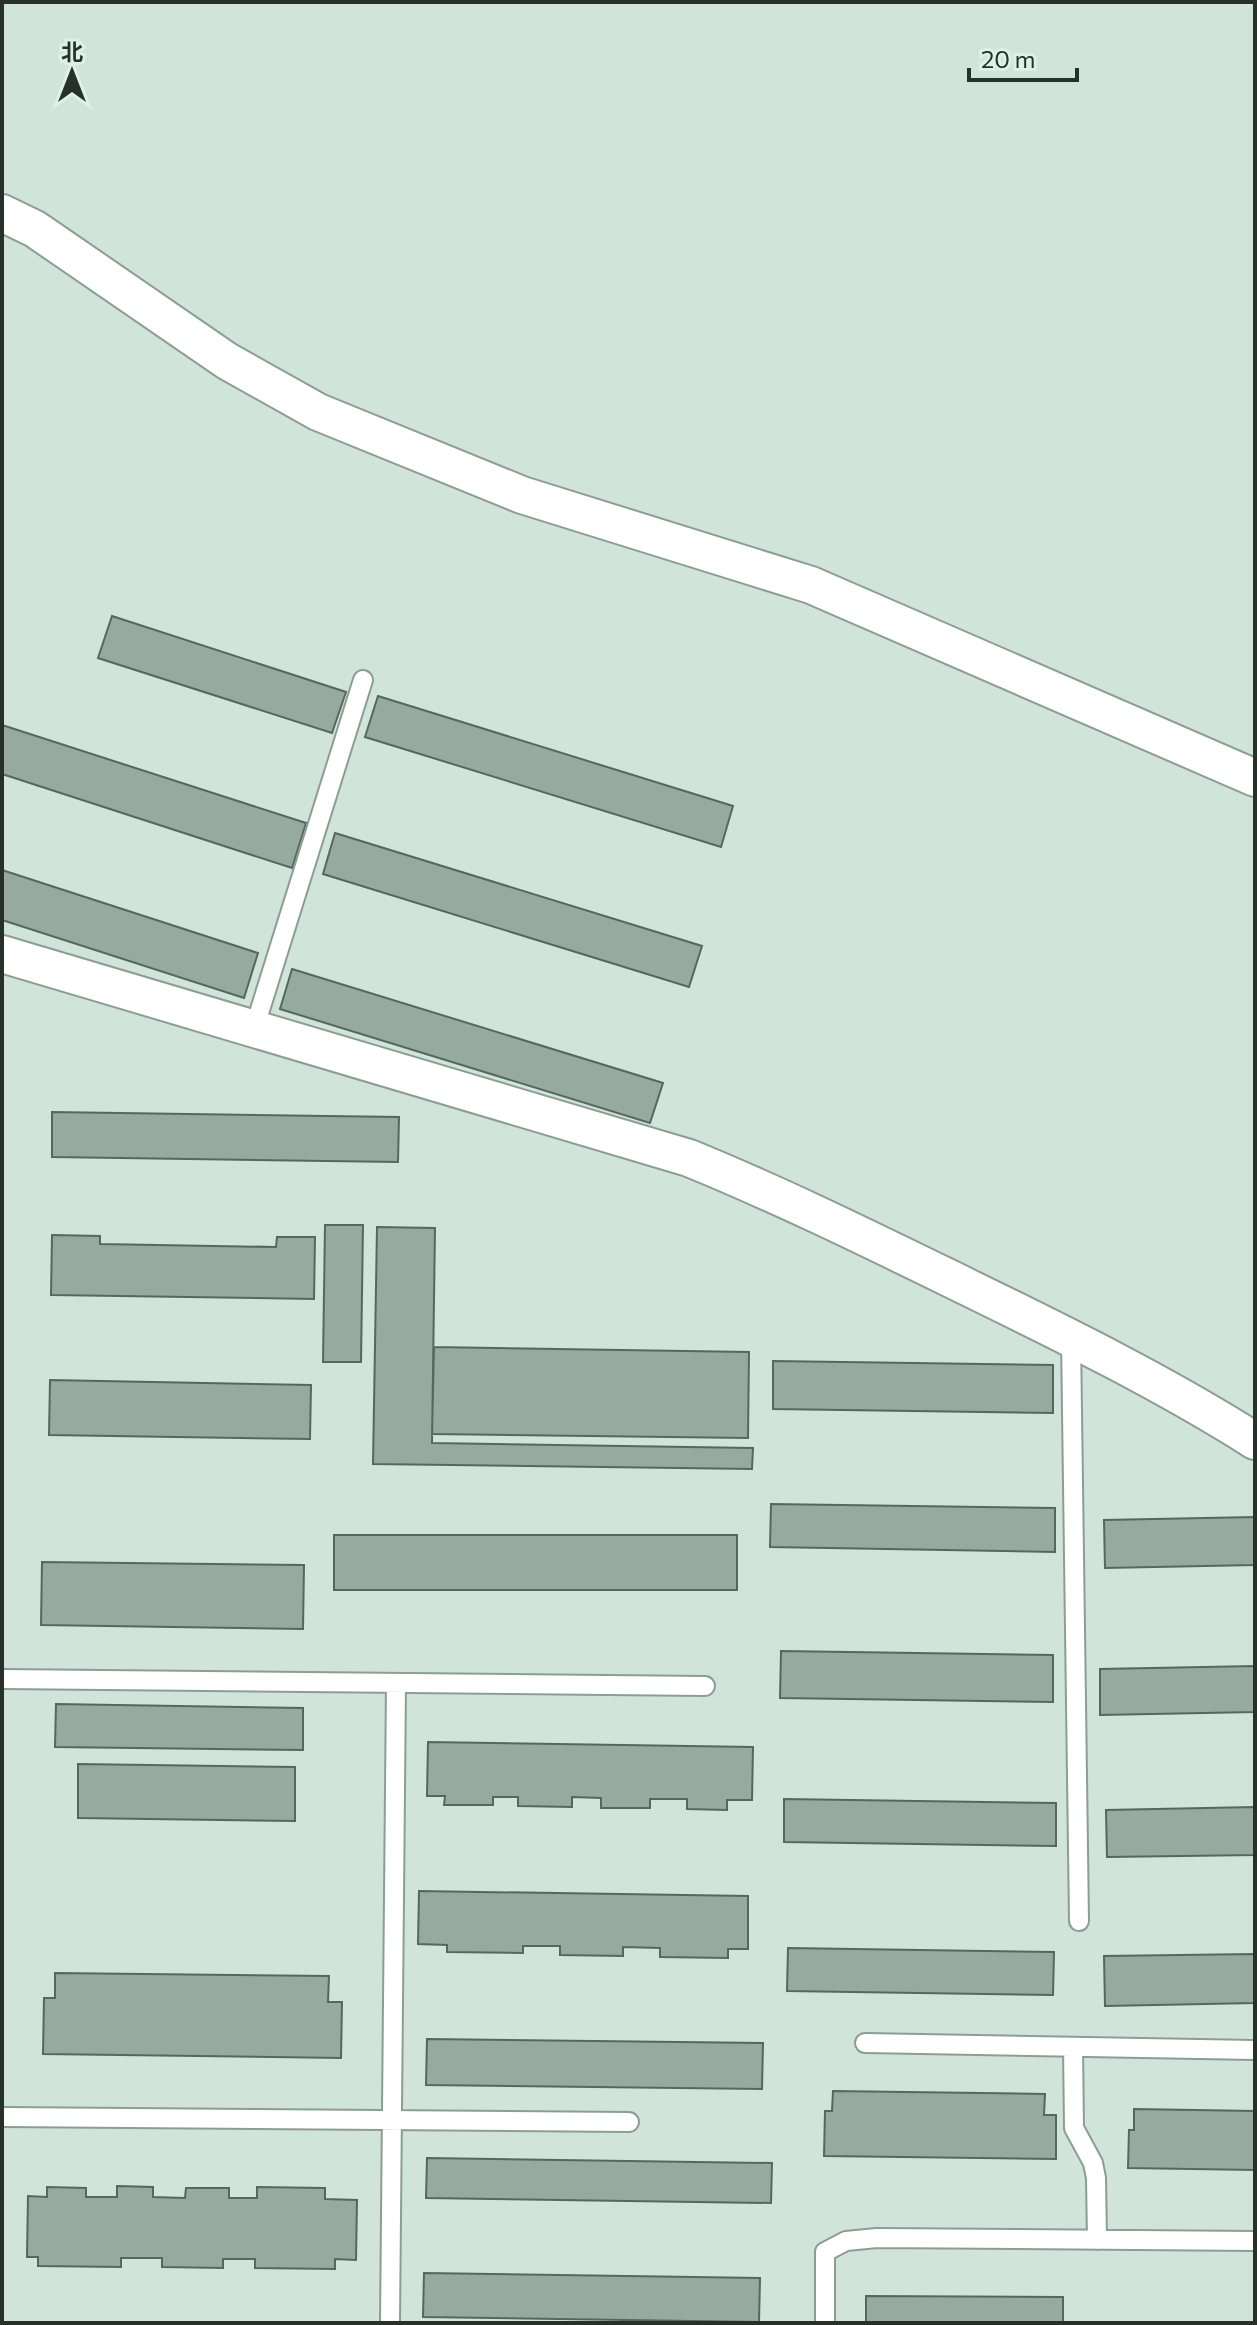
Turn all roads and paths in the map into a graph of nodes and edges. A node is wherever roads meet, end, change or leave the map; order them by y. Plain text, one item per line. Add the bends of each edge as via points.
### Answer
1 (2, 213) edge
2 (363, 680) dead end
3 (1255, 778) edge
4 (2, 954) edge
5 (254, 1029) junction
6 (1071, 1338) junction
7 (1255, 1441) edge
8 (2, 1679) edge
9 (396, 1683) junction
10 (705, 1686) dead end
11 (1079, 1921) dead end
12 (865, 2043) dead end
13 (1073, 2047) junction
14 (1255, 2050) edge
15 (2, 2117) edge
16 (392, 2121) junction
17 (629, 2122) dead end
18 (1097, 2240) junction
19 (1255, 2241) edge
20 (390, 2323) edge
21 (825, 2323) edge

1 - 3 street via 35,229 227,361 318,412 522,495 811,585
2 - 5 lane
4 - 5 street
5 - 6 street via 689,1158 761,1187
6 - 7 street
6 - 11 lane
8 - 9 lane
9 - 10 lane
9 - 16 lane
12 - 13 lane
13 - 14 lane
13 - 18 lane via 1074,2128 1093,2163
15 - 16 lane
16 - 17 lane
16 - 20 lane
18 - 19 lane
18 - 21 lane via 846,2241 825,2252

